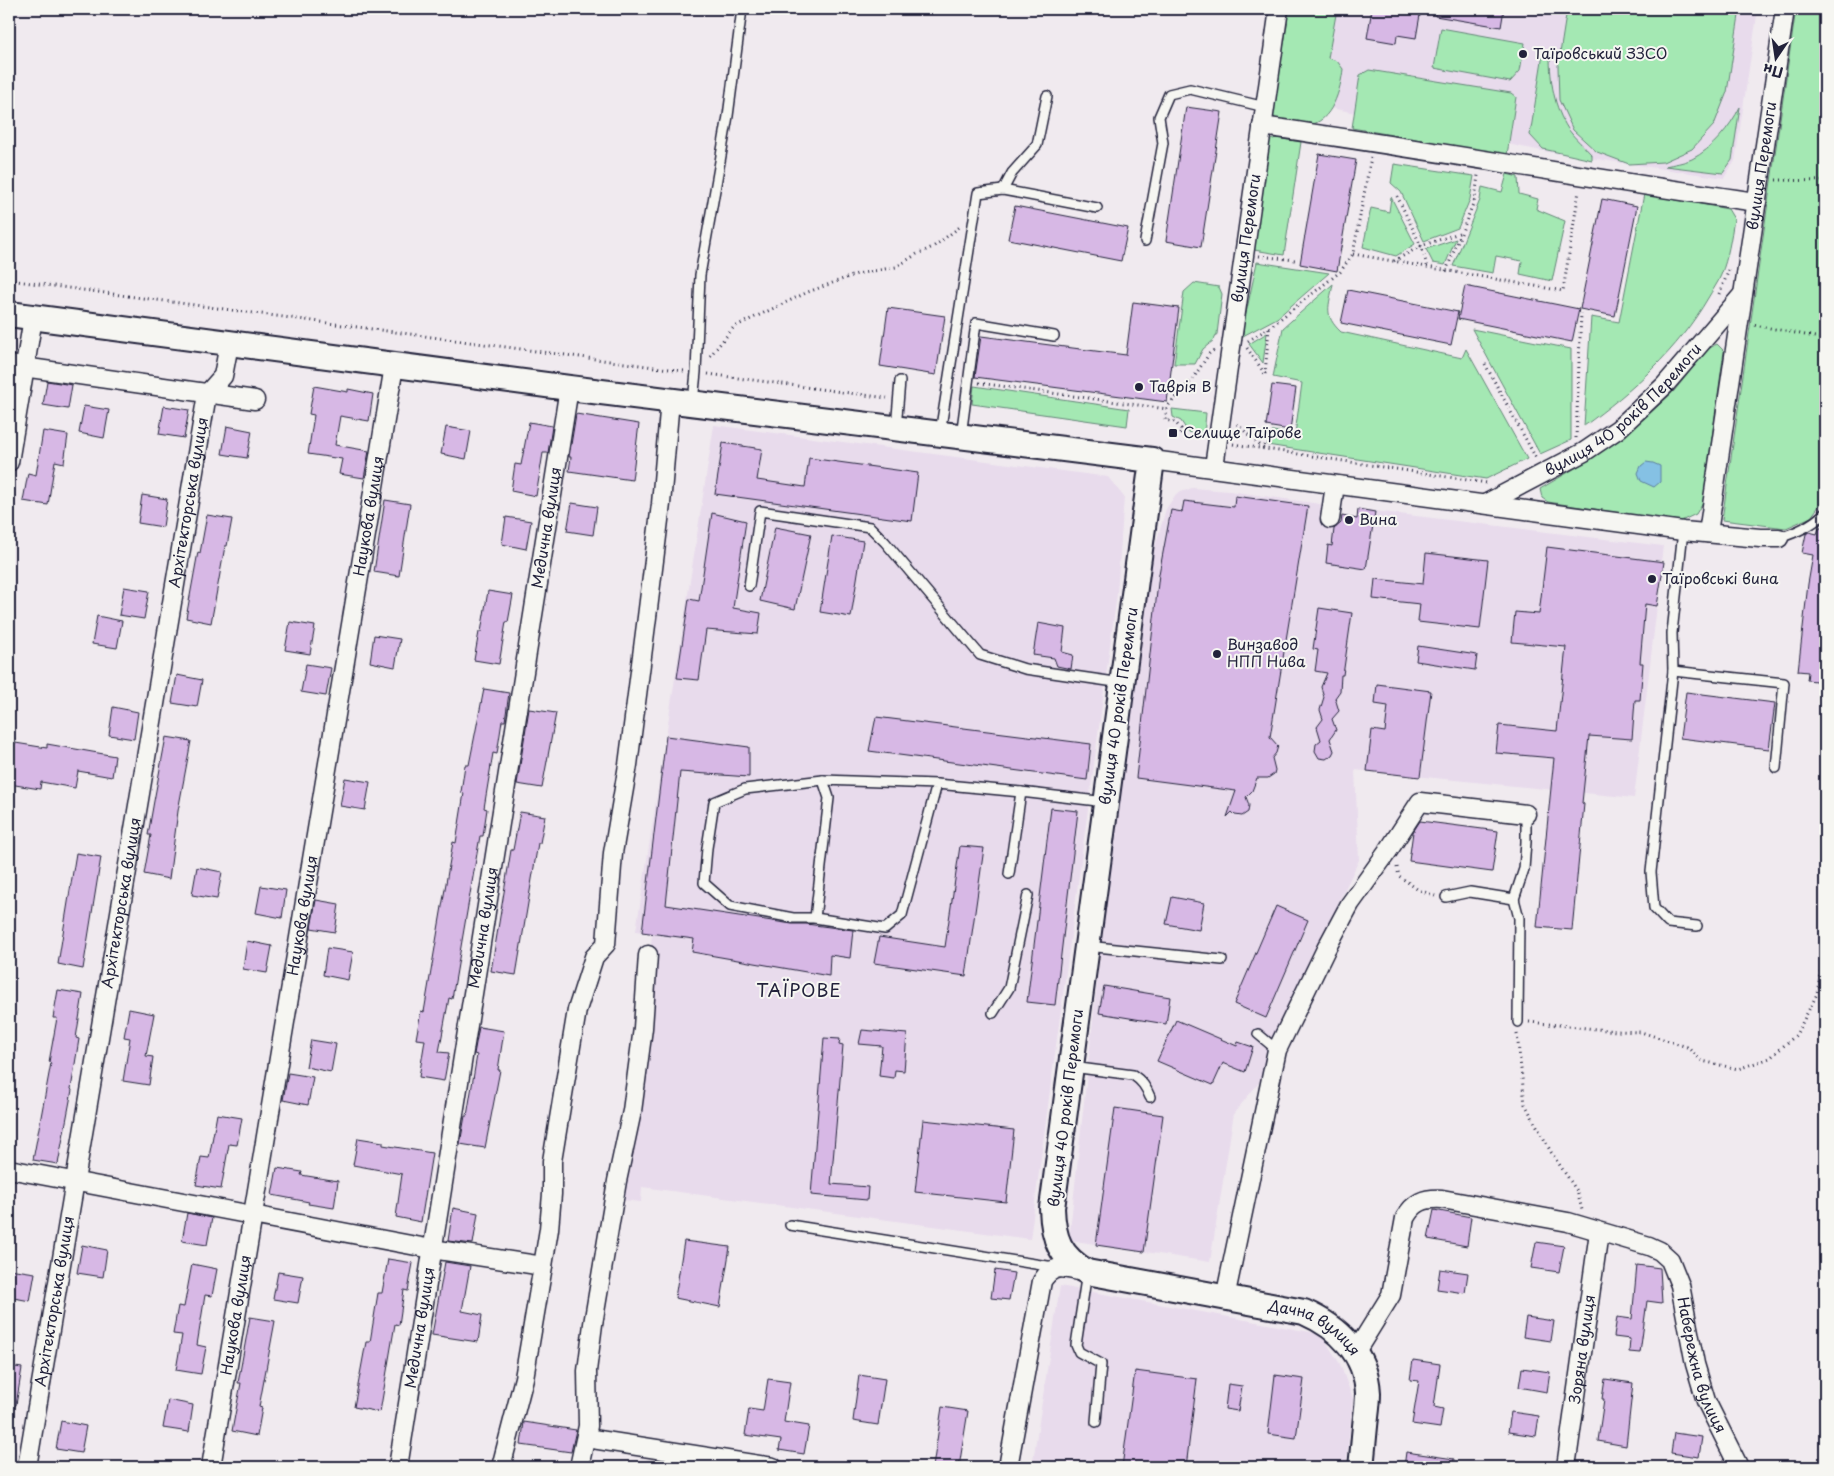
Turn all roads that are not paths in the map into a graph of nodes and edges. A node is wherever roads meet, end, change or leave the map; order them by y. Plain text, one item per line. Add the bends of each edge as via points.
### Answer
1 (742, 9) edge
2 (1279, 9) edge
3 (1785, 9) edge
4 (1047, 96) dead end
5 (1265, 107) junction
6 (1262, 126) junction
7 (1003, 190) junction
8 (1757, 202) junction
9 (1097, 208) dead end
10 (1145, 241) dead end
11 (1743, 294) junction
12 (9, 314) edge
13 (33, 318) junction
14 (1054, 336) dead end
15 (229, 344) junction
16 (17, 366) edge
17 (394, 366) junction
18 (900, 381) dead end
19 (569, 388) junction
20 (208, 394) junction
21 (256, 400) dead end
22 (670, 400) junction
23 (693, 403) junction
24 (896, 428) junction
25 (950, 435) junction
26 (1152, 460) junction
27 (9, 462) edge
28 (1214, 467) junction
29 (1335, 485) junction
30 (1485, 504) junction
31 (1825, 513) edge
32 (1330, 519) dead end
33 (1682, 531) junction
34 (1708, 533) junction
35 (1779, 538) joint
36 (750, 586) dead end
37 (1673, 671) junction
38 (1123, 683) junction
39 (1776, 768) dead end
40 (823, 780) junction
41 (937, 784) junction
42 (1021, 792) junction
43 (1106, 802) junction
44 (1526, 814) joint
45 (1009, 874) dead end
46 (1028, 895) dead end
47 (1446, 897) road end
48 (1514, 899) junction
49 (815, 918) junction
50 (1697, 926) dead end
51 (1087, 946) junction
52 (648, 955) dead end
53 (1222, 960) dead end
54 (993, 1013) dead end
55 (1518, 1022) road end
56 (1258, 1034) dead end
57 (1277, 1050) junction
58 (1071, 1067) junction
59 (1150, 1097) dead end
60 (9, 1169) edge
61 (75, 1181) junction
62 (253, 1215) junction
63 (790, 1225) dead end
64 (1591, 1230) junction
65 (432, 1249) junction
66 (1670, 1260) joint
67 (543, 1266) junction
68 (1057, 1267) junction
69 (1087, 1272) junction
70 (1225, 1298) junction
71 (1355, 1353) junction
72 (1096, 1422) dead end
73 (586, 1438) junction
74 (27, 1467) edge
75 (211, 1467) edge
76 (398, 1467) edge
77 (501, 1467) edge
78 (579, 1467) edge
79 (773, 1467) edge
80 (1008, 1467) edge
81 (1361, 1467) edge
82 (1566, 1467) edge
83 (1739, 1467) edge

1 - 23 lane via 728,116 700,275
2 - 5 street, вулиця Перемоги
3 - 8 street, вулиця Перемоги
4 - 7 lane via 1037,145 1012,173
5 - 6 street, вулиця Перемоги
5 - 10 lane via 1190,89 1169,94 1159,117 1163,143
6 - 8 street
6 - 28 street, вулиця Перемоги
7 - 9 lane
7 - 25 lane via 978,193
8 - 11 street, вулиця Перемоги
11 - 30 street, вулиця 40 років Перемоги via 1664,386 1618,429 1584,452
11 - 34 street, вулиця Перемоги
12 - 13 street
13 - 15 street
13 - 16 street
14 - 25 lane via 976,323 968,382
15 - 17 street
15 - 20 street, Архітекторська вулиця via 223,376
16 - 20 street
16 - 27 street
17 - 19 street
17 - 62 street, Наукова вулиця
18 - 24 lane
19 - 22 street
19 - 65 street, Медична вулиця
20 - 21 street
20 - 61 street, Архітекторська вулиця
22 - 23 street
22 - 67 street via 647,617 613,853 606,944 594,957 577,1010 552,1161 549,1230
23 - 24 street
24 - 25 street
25 - 26 street
26 - 28 street
26 - 38 street, вулиця 40 років Перемоги
28 - 29 street
29 - 30 street
29 - 32 street
30 - 33 street
31 - 35 lane via 1798,532
33 - 34 street
33 - 37 lane via 1672,633
34 - 35 street
36 - 38 lane via 760,511 870,527 980,655 1025,669
37 - 39 lane via 1784,683
37 - 50 lane via 1651,872 1654,908 1668,924
38 - 43 street, вулиця 40 років Перемоги
40 - 41 lane
40 - 49 lane via 829,798
40 - 49 lane via 745,789 714,802 704,883 730,906 793,918
41 - 42 lane
41 - 49 lane via 902,915 886,929
42 - 43 lane
42 - 45 lane
43 - 51 street, вулиця 40 років Перемоги
44 - 48 lane via 1524,869
44 - 57 street via 1420,802 1350,904
46 - 54 lane via 1009,988
47 - 48 lane via 1470,892
48 - 55 lane via 1519,918
51 - 53 lane
51 - 58 street, вулиця 40 років Перемоги
52 - 73 street via 632,1111 593,1324 587,1371
56 - 57 lane
57 - 70 street
58 - 59 lane via 1133,1075 1147,1087
58 - 69 street, вулиця 40 років Перемоги via 1052,1224 1055,1238 1066,1256
60 - 61 street
61 - 62 street
61 - 74 street, Архітекторська вулиця
62 - 65 street
62 - 75 street, Наукова вулиця
63 - 68 lane
64 - 66 street, Дачна вулиця via 1649,1246
64 - 71 street, Дачна вулиця via 1568,1222 1442,1199 1420,1202 1405,1218 1391,1296
64 - 82 street, Зоряна вулиця
65 - 67 street
65 - 76 street, Медична вулиця
66 - 83 street, Набережна вулиця via 1680,1285 1695,1364 1706,1401
67 - 77 street via 524,1378
68 - 69 street, Дачна вулиця
68 - 80 street via 1047,1272 1042,1281
69 - 70 street, Дачна вулиця
69 - 72 lane via 1076,1345 1078,1352 1101,1364
70 - 71 street, Дачна вулиця via 1304,1312 1341,1334
71 - 81 street via 1368,1394
73 - 78 street
73 - 79 street

